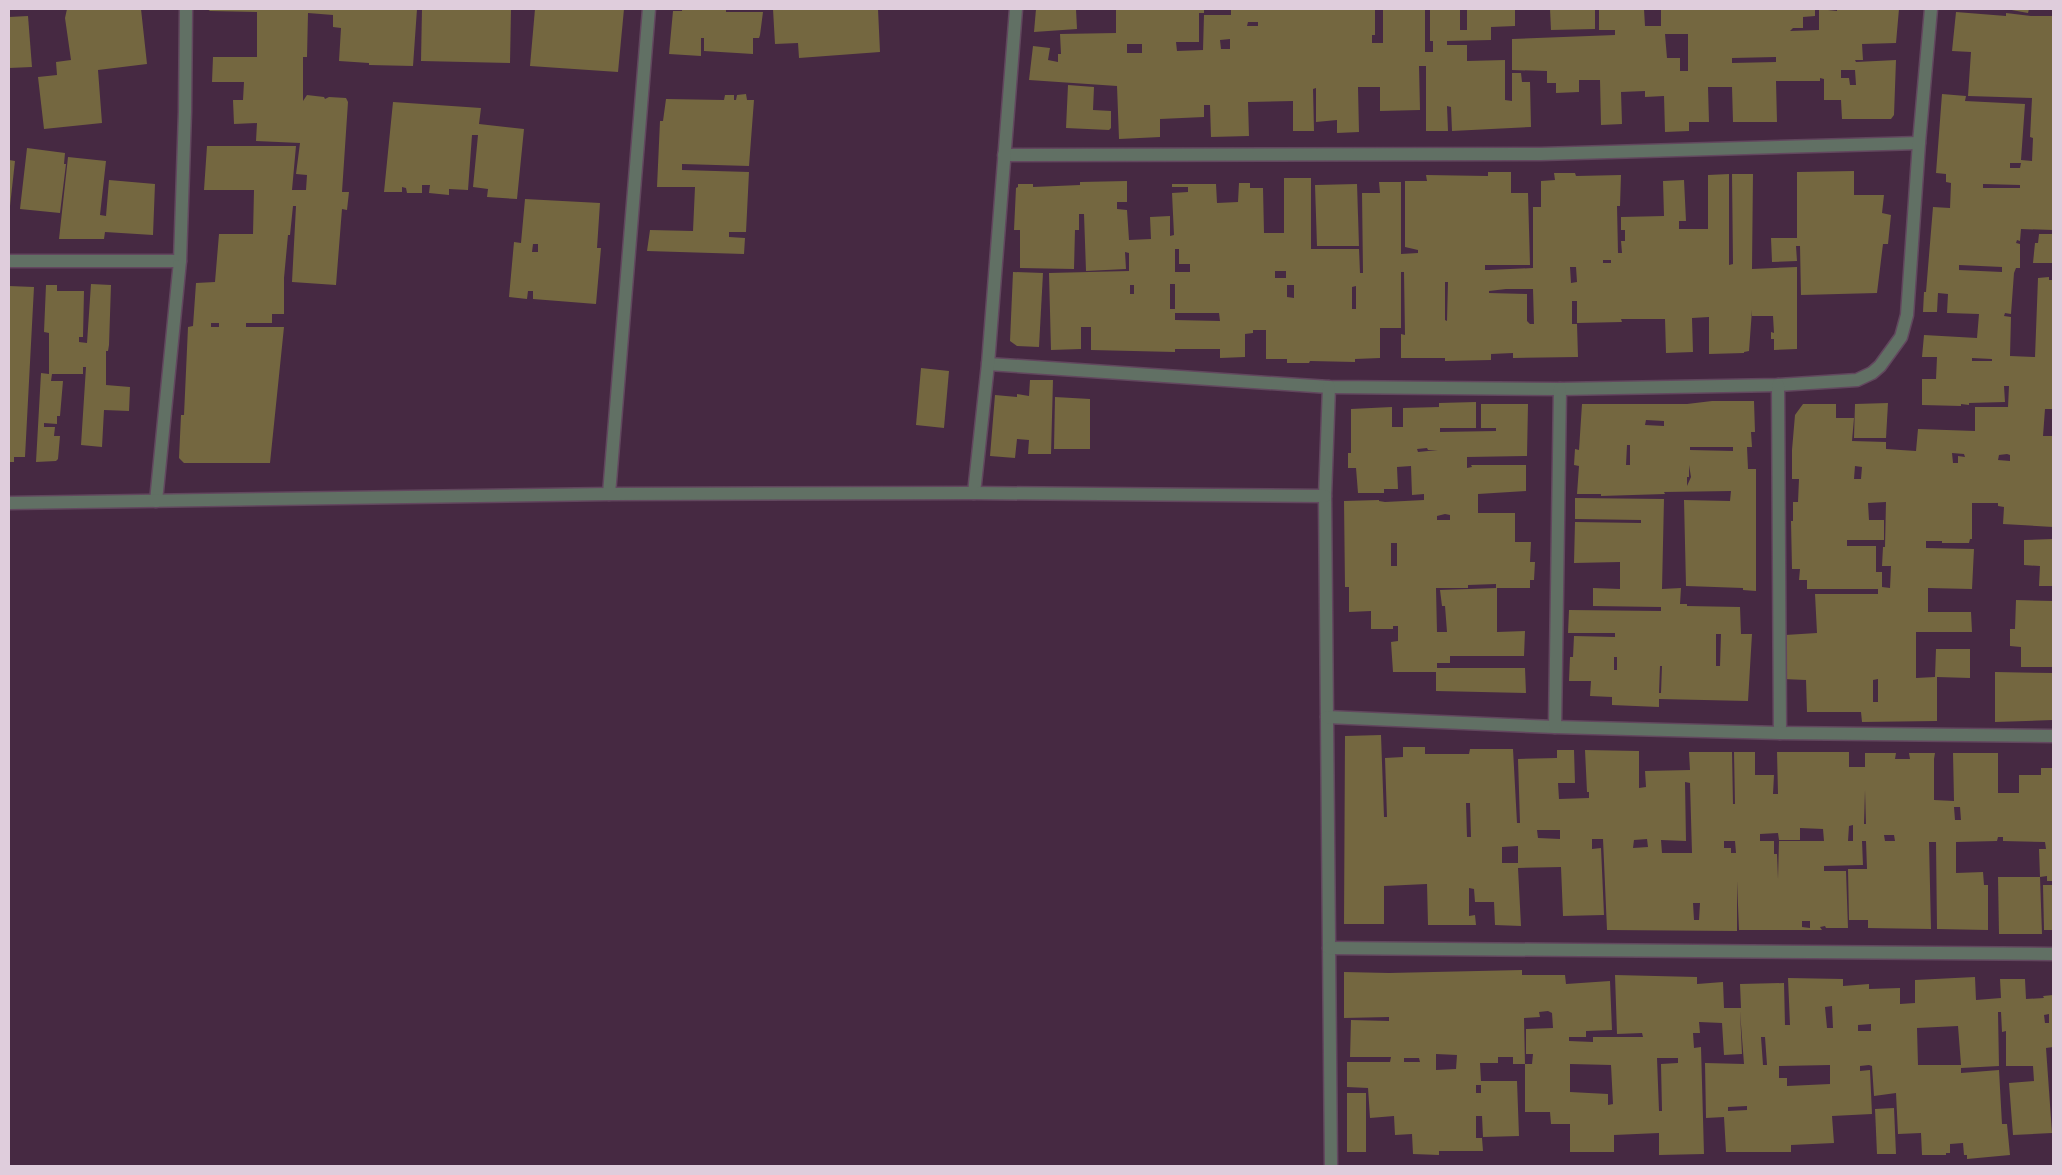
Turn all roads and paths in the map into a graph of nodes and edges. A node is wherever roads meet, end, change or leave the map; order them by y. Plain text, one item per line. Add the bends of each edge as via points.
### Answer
1 (186, 9) edge
2 (649, 9) edge
3 (1016, 9) edge
4 (1931, 9) edge
5 (1919, 143) junction
6 (1004, 156) junction
7 (9, 261) edge
8 (180, 261) junction
9 (988, 364) junction
10 (1778, 385) junction
11 (1329, 387) junction
12 (1560, 389) junction
13 (974, 493) junction
14 (609, 494) junction
15 (1325, 496) junction
16 (156, 501) junction
17 (9, 503) edge
18 (1327, 717) junction
19 (1555, 727) junction
20 (1780, 733) junction
21 (2053, 736) edge
22 (1329, 948) junction
23 (2053, 954) edge
24 (1331, 1166) edge

1 - 8 street
2 - 14 street
3 - 6 street
4 - 5 street
5 - 6 street via 1541,154
5 - 10 street via 1907,315 1900,338 1880,366 1857,380
6 - 9 street
7 - 8 street
8 - 16 street
9 - 11 street
9 - 13 street
10 - 12 street
10 - 20 street
11 - 12 street
11 - 15 street
12 - 19 street
13 - 14 street
13 - 15 street
14 - 16 street
15 - 18 street
16 - 17 street
18 - 19 street
18 - 22 street
19 - 20 street
20 - 21 street
22 - 23 street
22 - 24 street

